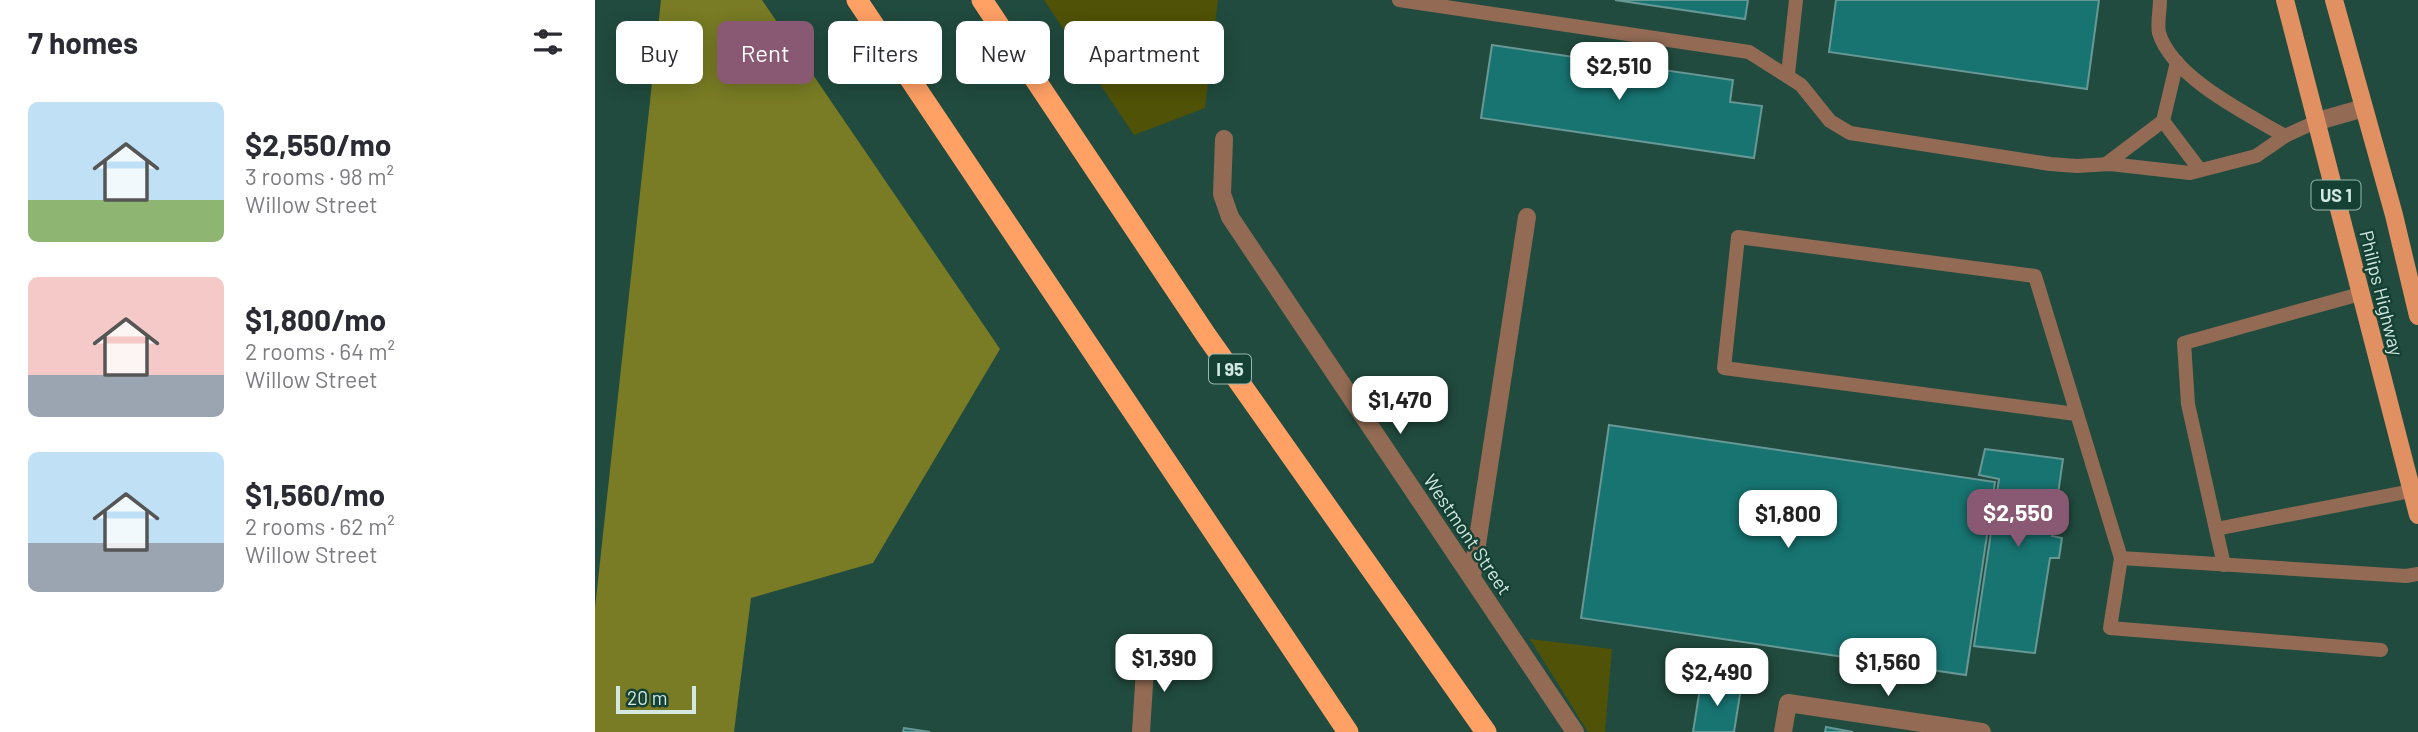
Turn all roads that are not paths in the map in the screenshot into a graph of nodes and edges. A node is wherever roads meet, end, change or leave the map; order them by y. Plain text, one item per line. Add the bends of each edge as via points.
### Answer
1 (857, 0) edge
2 (982, 0) edge
3 (1399, 0) edge
4 (1796, 0) edge
5 (2160, 0) edge
6 (2285, 0) edge
7 (2334, 0) edge
8 (2177, 62) junction
9 (1788, 74) junction
10 (2364, 108) junction
11 (2163, 121) junction
12 (2318, 121) junction
13 (2285, 136) junction
14 (1224, 139) dead end
15 (2106, 164) junction
16 (2200, 170) junction
17 (1527, 218) dead end
18 (2360, 294) junction
19 (2418, 316) edge
20 (2076, 414) junction
21 (2411, 491) junction
22 (2418, 515) edge
23 (2216, 529) junction
24 (2121, 558) junction
25 (2224, 565) junction
26 (2418, 574) edge
27 (1472, 577) junction
28 (2381, 650) dead end
29 (1146, 653) dead end
30 (1141, 732) edge
31 (1348, 732) edge
32 (1486, 732) edge
33 (1574, 732) edge
34 (1783, 732) edge
35 (1982, 732) edge

1 - 31 highway
2 - 32 highway, I 95 via 1206,335
3 - 9 lane via 1749,52
4 - 9 lane
5 - 8 lane via 2159,32
6 - 12 main road, Philips Highway / US 1
7 - 10 main road, Philips Highway / US 1
8 - 11 lane
8 - 13 lane via 2220,98
9 - 15 lane via 1830,121 1850,133 2050,164
10 - 12 street
10 - 19 main road, Philips Highway / US 1
11 - 15 lane
11 - 16 lane
12 - 13 lane
12 - 18 main road, Philips Highway / US 1
13 - 16 lane via 2256,156
14 - 27 street, Westmont Street via 1222,194 1230,217
15 - 16 lane via 2190,173
17 - 27 street
18 - 21 main road, Philips Highway / US 1
18 - 23 lane via 2184,343 2188,404
20 - 20 lane via 1724,368 1738,237 2035,276
20 - 24 lane
21 - 22 main road, Philips Highway / US 1
21 - 23 lane
23 - 25 lane
24 - 25 lane
24 - 28 lane via 2111,628
25 - 26 lane
27 - 33 street, Westmont Street
29 - 30 street
34 - 35 street via 1788,703

